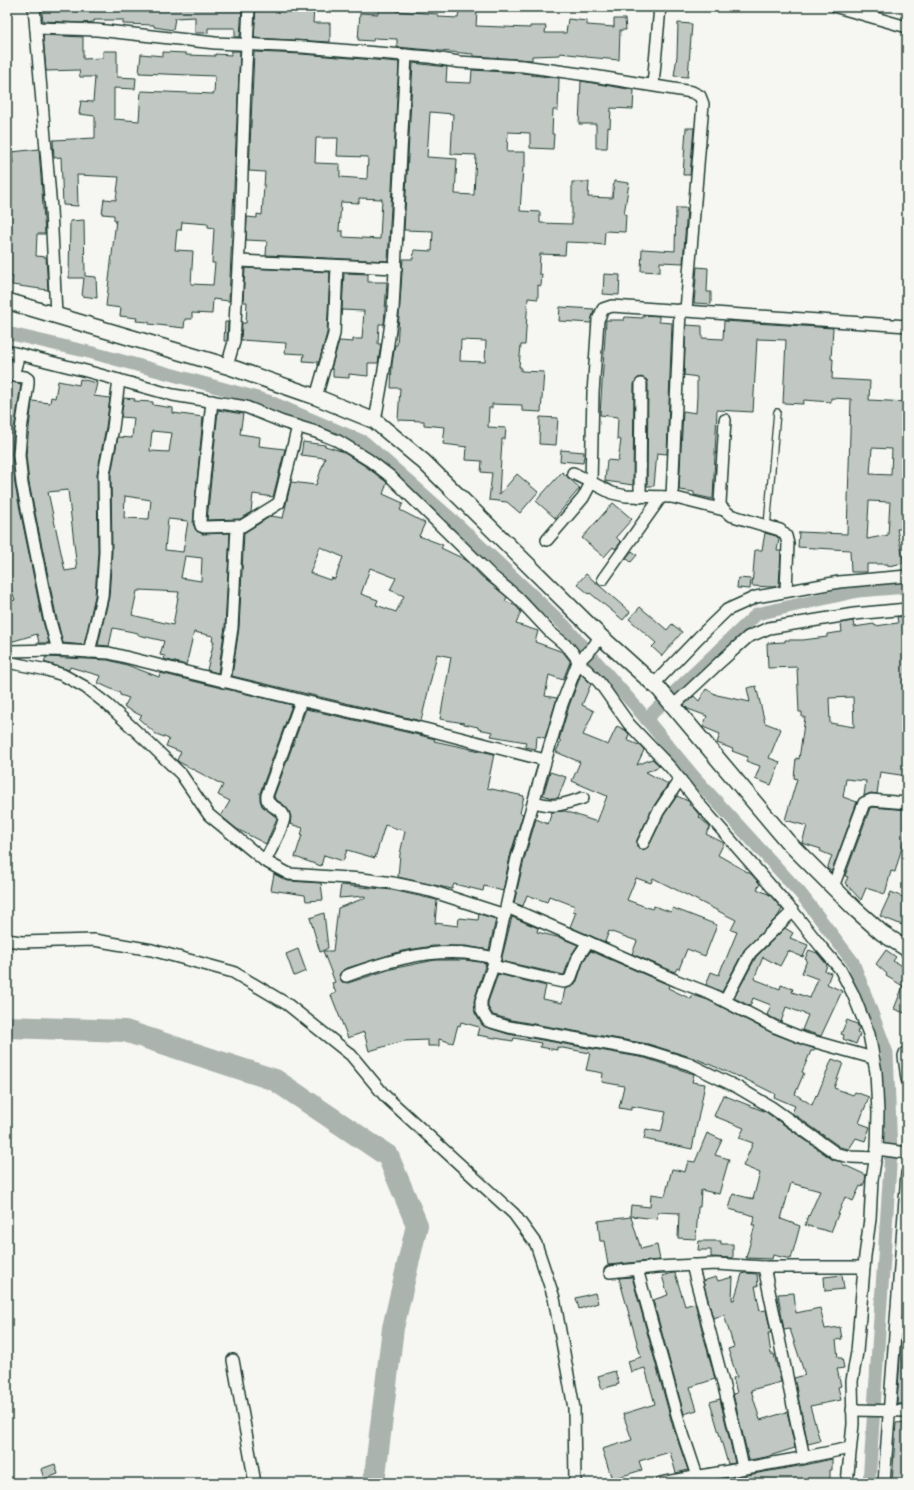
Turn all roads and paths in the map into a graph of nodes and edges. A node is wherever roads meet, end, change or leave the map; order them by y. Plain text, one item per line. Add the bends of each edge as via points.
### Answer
1 (34, 7) edge
2 (249, 7) edge
3 (660, 7) edge
4 (837, 7) edge
5 (907, 27) edge
6 (36, 28) junction
7 (247, 45) junction
8 (406, 56) junction
9 (652, 85) junction
10 (239, 261) junction
11 (337, 266) junction
12 (396, 268) junction
13 (7, 301) edge
14 (683, 310) junction
15 (56, 315) junction
16 (907, 326) edge
17 (7, 351) edge
18 (19, 354) junction
19 (227, 366) junction
20 (119, 380) junction
21 (641, 384) dead end
22 (316, 397) junction
23 (212, 401) junction
24 (777, 412) dead end
25 (725, 420) dead end
26 (375, 421) junction
27 (298, 426) junction
28 (573, 472) dead end
29 (591, 483) junction
30 (640, 497) junction
31 (666, 497) junction
32 (724, 510) junction
33 (238, 526) junction
34 (767, 527) junction
35 (547, 540) dead end
36 (907, 576) edge
37 (603, 579) dead end
38 (786, 591) junction
39 (907, 609) edge
40 (597, 641) junction
41 (58, 650) junction
42 (7, 651) edge
43 (89, 652) junction
44 (580, 660) junction
45 (7, 662) edge
46 (224, 682) junction
47 (657, 686) junction
48 (301, 701) junction
49 (672, 705) junction
50 (545, 760) junction
51 (680, 779) junction
52 (583, 798) dead end
53 (534, 802) junction
54 (907, 803) edge
55 (643, 843) dead end
56 (266, 861) junction
57 (833, 887) junction
58 (506, 911) junction
59 (793, 911) junction
60 (7, 940) edge
61 (588, 942) junction
62 (907, 949) edge
63 (494, 962) junction
64 (346, 976) dead end
65 (725, 1001) junction
66 (907, 1052) edge
67 (874, 1058) junction
68 (907, 1079) edge
69 (879, 1152) junction
70 (905, 1153) edge
71 (907, 1173) edge
72 (692, 1265) junction
73 (764, 1267) junction
74 (864, 1267) junction
75 (637, 1269) junction
76 (610, 1272) dead end
77 (896, 1329) junction
78 (907, 1329) edge
79 (233, 1360) dead end
80 (855, 1409) junction
81 (888, 1411) junction
82 (907, 1411) edge
83 (850, 1448) junction
84 (804, 1458) junction
85 (743, 1468) junction
86 (697, 1476) junction
87 (255, 1483) edge
88 (575, 1483) edge
89 (661, 1483) edge
90 (847, 1483) edge
91 (884, 1483) edge

1 - 6 street
2 - 7 street
3 - 9 street
4 - 5 street
6 - 7 street via 97,30
6 - 15 street via 51,209
7 - 8 street
7 - 10 street
8 - 9 street via 523,66
8 - 12 street
9 - 14 street via 692,92 700,96 703,104
10 - 11 street
10 - 19 street via 234,342
11 - 12 street
11 - 22 street via 334,334
12 - 26 street via 393,309
13 - 15 main road
14 - 16 street
14 - 29 street via 612,306 601,312 598,320 593,393
14 - 31 street
15 - 19 main road
17 - 18 street
18 - 20 street
18 - 41 street via 15,376 28,379 19,455 22,484
19 - 22 main road
20 - 23 street via 173,395
20 - 43 street via 104,474 105,552 102,597
21 - 30 street
22 - 26 main road
23 - 27 street via 246,408
23 - 33 street via 200,522 204,527
24 - 34 lane
25 - 32 street via 720,503
26 - 40 main road via 424,462
27 - 33 street via 279,503
27 - 44 street via 338,441 390,476
28 - 29 street
29 - 30 street via 612,493
29 - 35 street via 583,498
30 - 31 street
31 - 32 street
31 - 37 street
32 - 34 street via 730,515
33 - 46 street via 232,628
34 - 38 street via 780,530 786,536
36 - 38 street via 838,582
38 - 47 street via 756,597 727,610 699,637
39 - 49 street via 854,614 769,628 748,638
40 - 44 street
40 - 47 main road
41 - 42 street
41 - 43 street
43 - 46 street via 108,653
44 - 50 street via 562,704
44 - 51 street via 629,724
45 - 56 street via 47,670 86,686 181,774 209,815
46 - 48 street
47 - 49 main road
48 - 50 street
48 - 56 street via 266,798 284,817
49 - 57 main road via 787,841
50 - 53 street
51 - 55 street via 658,812
51 - 59 street
52 - 53 street via 549,806
53 - 58 street via 517,858
54 - 57 street via 871,800 864,804
56 - 58 street via 289,874 393,883
57 - 62 main road via 882,933
58 - 61 street
58 - 63 street
59 - 65 street via 750,953
59 - 67 street via 840,969 869,1034
60 - 88 street via 94,940 152,950 233,972 286,1004 351,1055 385,1096 514,1214 536,1244 554,1298 574,1408
61 - 63 street via 578,957 568,982 544,978
61 - 65 street
63 - 64 street via 464,953 418,955 392,960
63 - 69 street via 481,1001 481,1009 488,1021 647,1051 689,1064 767,1105 837,1154 851,1157
65 - 67 street via 775,1027 806,1039
66 - 68 street via 904,1056
67 - 69 street
69 - 70 street
69 - 74 street via 872,1180
71 - 77 street
72 - 73 street
72 - 75 street
72 - 85 street
73 - 74 street
73 - 84 street
74 - 80 street via 852,1381
75 - 76 street
75 - 86 street via 680,1425
77 - 78 street
77 - 81 street
79 - 87 street
80 - 81 street
80 - 83 street
81 - 82 street
81 - 91 street
83 - 84 street
83 - 90 street
84 - 85 street
85 - 86 street
86 - 89 street

